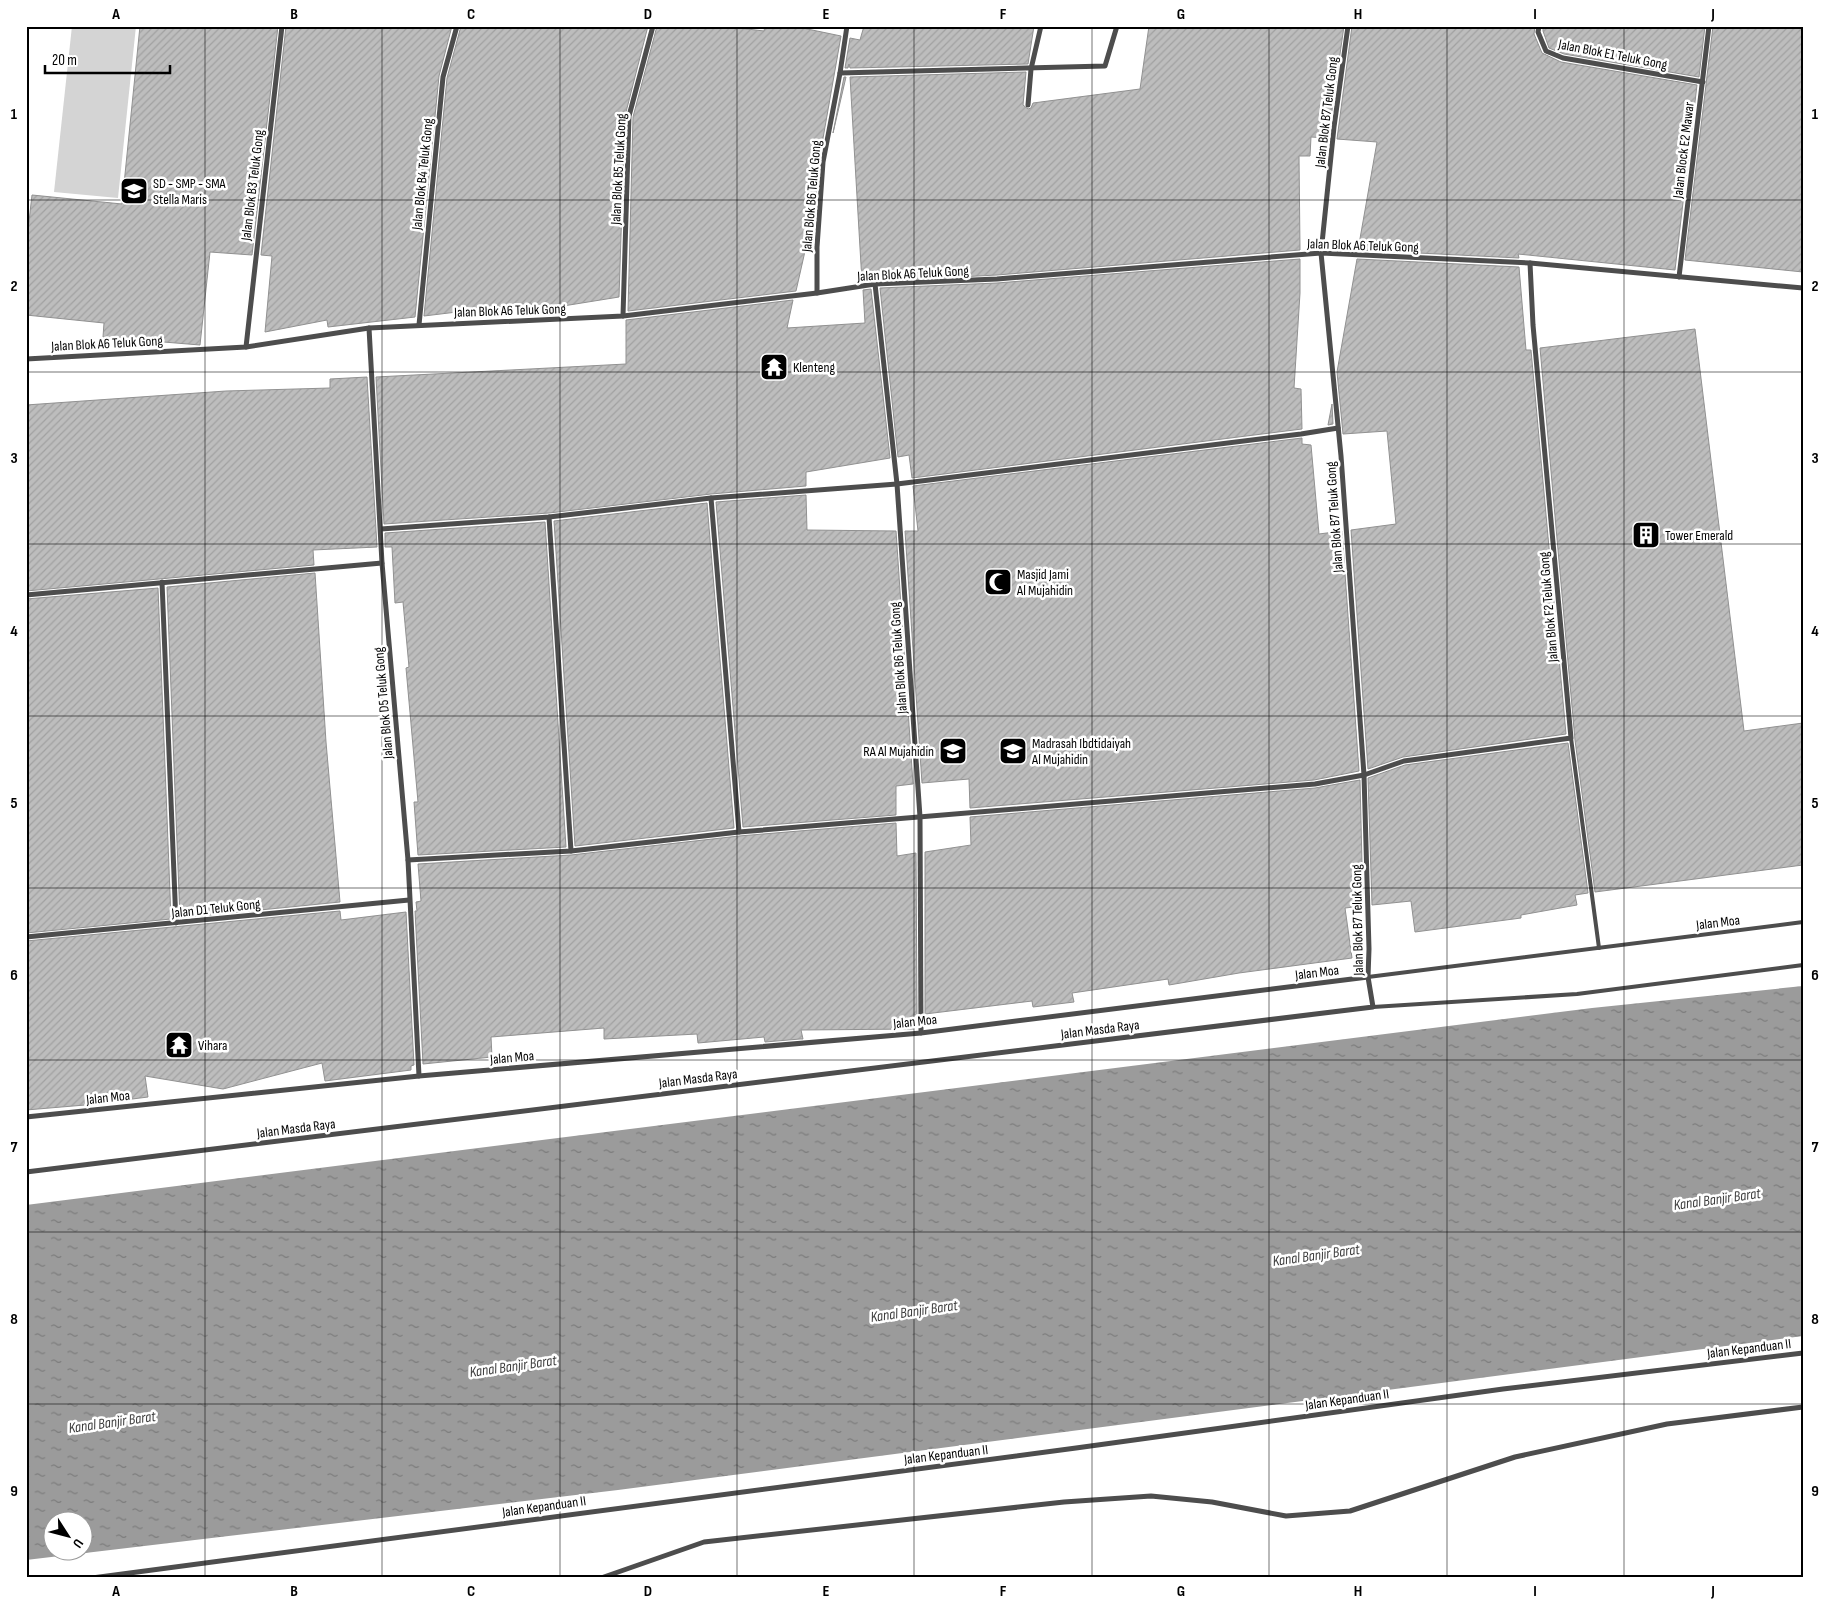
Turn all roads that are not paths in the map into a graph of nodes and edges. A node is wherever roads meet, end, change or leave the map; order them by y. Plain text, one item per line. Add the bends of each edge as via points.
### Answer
1 (282, 26) edge
2 (457, 26) edge
3 (653, 26) edge
4 (847, 26) edge
5 (1042, 26) edge
6 (1117, 26) edge
7 (1348, 26) edge
8 (1539, 26) edge
9 (1709, 26) edge
10 (1031, 69) junction
11 (840, 73) junction
12 (1703, 82) junction
13 (1028, 105) dead end
14 (1321, 253) junction
15 (1530, 264) junction
16 (1679, 277) junction
17 (875, 284) junction
18 (1803, 288) edge
19 (817, 293) junction
20 (624, 316) junction
21 (419, 325) junction
22 (369, 328) junction
23 (246, 347) junction
24 (26, 359) edge
25 (1338, 428) junction
26 (897, 484) junction
27 (711, 498) junction
28 (549, 517) junction
29 (381, 529) junction
30 (382, 563) junction
31 (162, 582) junction
32 (26, 595) edge
33 (1571, 738) junction
34 (1364, 775) junction
35 (920, 817) junction
36 (739, 832) junction
37 (571, 851) junction
38 (408, 860) junction
39 (409, 900) junction
40 (1803, 922) edge
41 (176, 923) junction
42 (26, 937) edge
43 (1599, 948) junction
44 (1803, 965) edge
45 (1368, 977) junction
46 (1373, 1007) junction
47 (921, 1033) junction
48 (419, 1076) junction
49 (26, 1117) edge
50 (26, 1172) edge
51 (1803, 1353) edge
52 (1803, 1407) edge
53 (92, 1578) edge
54 (601, 1578) edge

1 - 23 street, Jalan Blok B3 Teluk Gong
2 - 21 street, Jalan Blok B4 Teluk Gong via 443,77
3 - 20 street, Jalan Blok B5 Teluk Gong via 629,116
4 - 11 street, Jalan Blok B6 Teluk Gong
5 - 10 street
6 - 10 street via 1105,66
7 - 14 street, Jalan Blok B7 Teluk Gong
8 - 12 street, Jalan Blok E1 Teluk Gong via 1538,32 1546,51 1563,58
9 - 12 street, Jalan Block E2 Mawar
10 - 11 street
10 - 13 street
11 - 19 street, Jalan Blok B6 Teluk Gong via 823,162
12 - 16 street, Jalan Block E2 Mawar
14 - 15 street, Jalan Blok A6 Teluk Gong
14 - 17 street, Jalan Blok A6 Teluk Gong via 998,280
14 - 25 street, Jalan Blok B7 Teluk Gong
15 - 16 street, Jalan Blok A6 Teluk Gong
15 - 33 street, Jalan Blok F2 Teluk Gong
16 - 18 street, Jalan Blok A6 Teluk Gong
17 - 19 street, Jalan Blok A6 Teluk Gong
17 - 26 street, Jalan Blok B6 Teluk Gong
19 - 20 street, Jalan Blok A6 Teluk Gong
20 - 21 street, Jalan Blok A6 Teluk Gong
21 - 22 street, Jalan Blok A6 Teluk Gong
22 - 23 street, Jalan Blok A6 Teluk Gong
22 - 29 street, Jalan Blok D5 Teluk Gong
23 - 24 street, Jalan Blok A6 Teluk Gong
25 - 26 street
25 - 34 street, Jalan Blok B7 Teluk Gong
26 - 27 street
26 - 35 street, Jalan Blok B6 Teluk Gong
27 - 28 street
27 - 36 street
28 - 29 street
28 - 37 street
29 - 30 street, Jalan Blok D5 Teluk Gong
30 - 31 street
30 - 38 street, Jalan Blok D5 Teluk Gong
31 - 32 street
31 - 41 street
33 - 34 street via 1404,761
33 - 43 lane, Jalan Blok F2 Teluk Gong
34 - 35 street via 1315,784
34 - 45 street, Jalan Blok B7 Teluk Gong
35 - 36 street
35 - 47 street, Jalan Blok B6 Teluk Gong
36 - 37 street
37 - 38 street
38 - 39 street, Jalan Blok D5 Teluk Gong
39 - 41 street, Jalan D1 Teluk Gong
39 - 48 street, Jalan Blok D5 Teluk Gong
40 - 43 lane, Jalan Moa
41 - 42 street, Jalan D1 Teluk Gong
43 - 45 lane, Jalan Moa
44 - 46 lane via 1577,994
45 - 46 street, Jalan Blok B7 Teluk Gong
45 - 47 street, Jalan Moa
46 - 50 street, Jalan Masda Raya
47 - 48 street, Jalan Moa
48 - 49 street, Jalan Moa
51 - 53 street, Jalan Kepanduan II via 1503,1389
52 - 54 street via 1666,1424 1515,1457 1350,1512 1286,1516 1212,1502 1151,1496 1064,1502 704,1542

